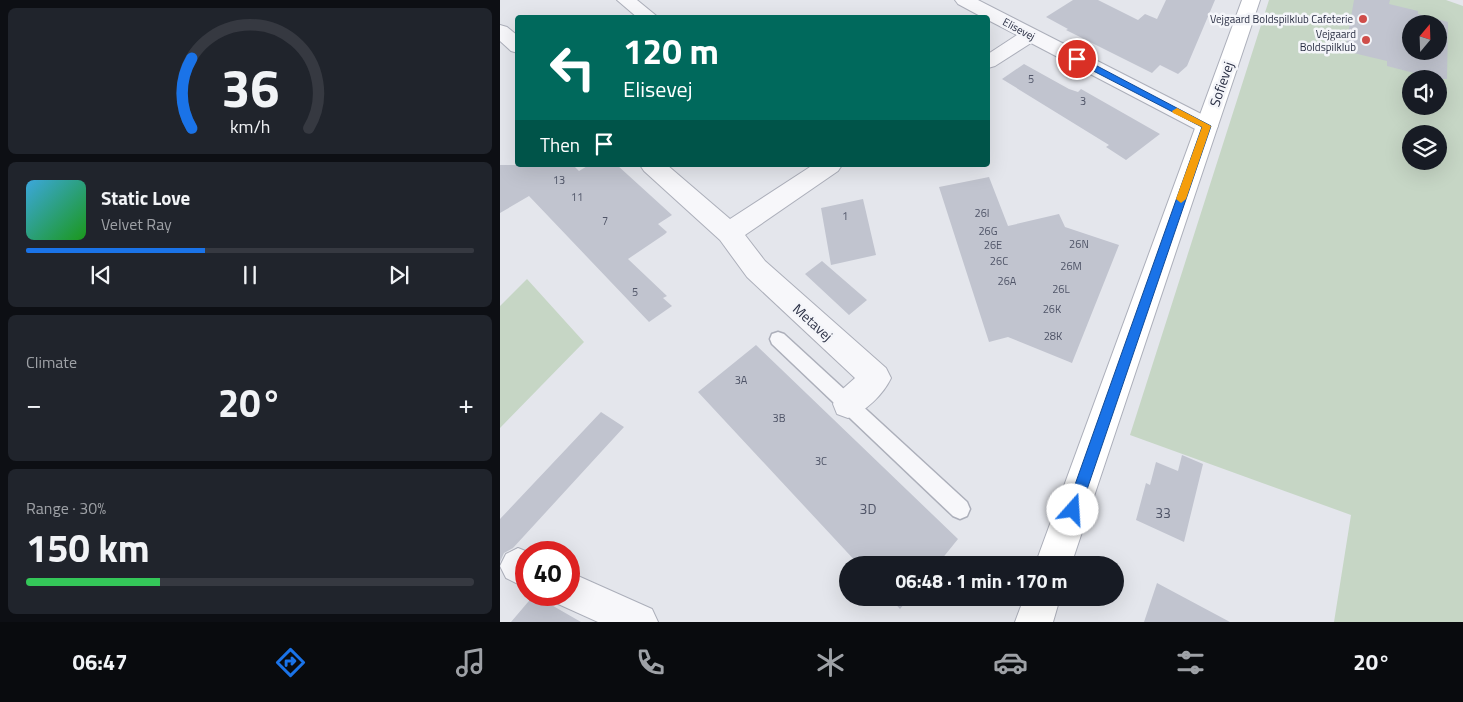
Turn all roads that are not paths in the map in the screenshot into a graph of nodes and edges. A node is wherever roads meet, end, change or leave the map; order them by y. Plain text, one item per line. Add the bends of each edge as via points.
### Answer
1 (626, 0) edge
2 (964, 0) edge
3 (1251, 0) edge
4 (646, 15) edge
5 (500, 31) edge
6 (1030, 35) junction
7 (515, 44) edge
8 (990, 61) edge
9 (1206, 126) junction
10 (654, 167) edge
11 (827, 167) edge
12 (729, 233) junction
13 (778, 339) dead end
14 (848, 404) junction
15 (960, 509) dead end
16 (1057, 556) edge
17 (580, 595) edge
18 (1039, 606) edge
19 (639, 622) edge
20 (1034, 622) edge

1 - 4 street
2 - 6 street, Elisevej
3 - 9 street, Sofievej
5 - 7 street
6 - 8 street
6 - 9 street, Elisevej
9 - 16 street, Sofievej
10 - 12 street, Metavej
11 - 12 street
12 - 14 street, Metavej via 756,270 876,378
13 - 14 lane
14 - 15 lane
17 - 19 street
18 - 20 street

